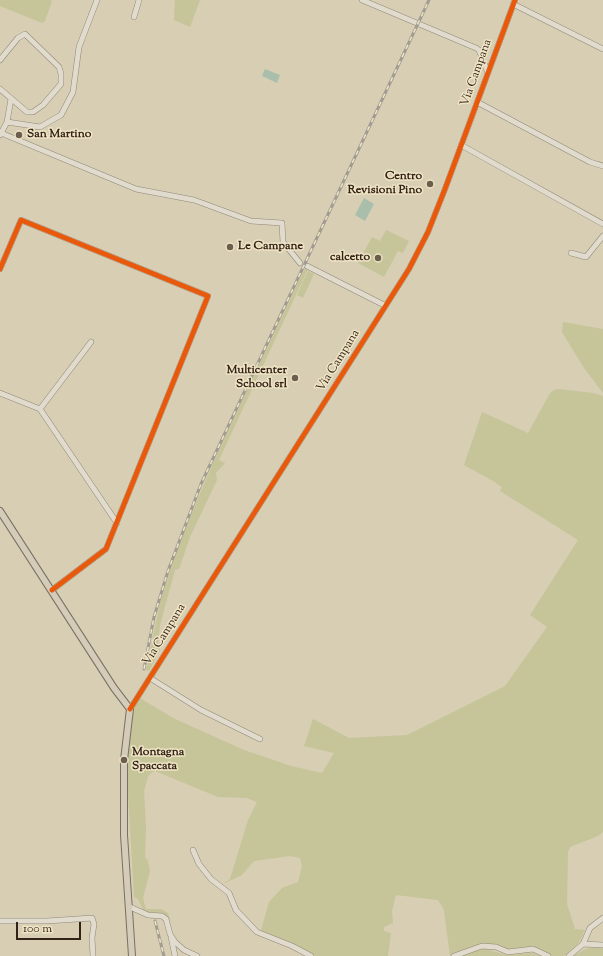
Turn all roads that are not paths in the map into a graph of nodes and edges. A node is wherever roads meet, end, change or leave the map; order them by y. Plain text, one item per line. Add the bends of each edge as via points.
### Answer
1 (97, 0) edge
2 (140, 0) edge
3 (362, 0) edge
4 (514, 2) edge
5 (134, 17) dead end
6 (603, 49) edge
7 (0, 60) edge
8 (488, 73) junction
9 (0, 89) edge
10 (11, 99) junction
11 (477, 102) junction
12 (7, 122) junction
13 (1, 135) edge
14 (462, 146) junction
15 (603, 166) edge
16 (603, 224) edge
17 (603, 236) edge
18 (571, 253) dead end
19 (300, 262) dead end
20 (307, 266) dead end
21 (0, 269) edge
22 (386, 306) junction
23 (90, 342) dead end
24 (0, 393) edge
25 (40, 409) junction
26 (0, 511) edge
27 (117, 523) junction
28 (52, 590) junction
29 (150, 678) junction
30 (130, 709) junction
31 (260, 739) dead end
32 (193, 850) dead end
33 (130, 907) junction
34 (603, 918) edge
35 (0, 921) edge
36 (170, 934) junction
37 (583, 944) junction
38 (603, 945) edge
39 (93, 956) edge
40 (132, 956) edge
41 (175, 956) edge
42 (197, 956) edge
43 (311, 956) edge
44 (454, 956) edge
45 (548, 956) edge
46 (569, 956) edge

1 - 12 street via 79,47 73,92 61,115 40,127
2 - 5 street
3 - 8 street via 476,48
4 - 6 street
4 - 8 street, Via Campana
7 - 10 street via 18,38 25,34 58,67 61,74 61,84 43,105 33,112 27,112
8 - 11 street, Via Campana
9 - 10 street
10 - 12 street
11 - 14 street, Via Campana
11 - 15 street via 590,162
12 - 13 street
13 - 19 street via 136,189 194,200 251,221 282,223 284,242
14 - 16 street
14 - 22 street, Via Campana via 428,232
17 - 18 street via 586,257
20 - 22 street
21 - 27 street via 20,220 208,296
22 - 29 street, Via Campana
23 - 25 street
24 - 25 street
25 - 27 street
26 - 28 main road
27 - 28 street via 106,549
28 - 30 main road
29 - 30 street, Via Campana
29 - 31 street via 201,710
30 - 33 main road, Via Campana via 124,760 124,834
32 - 43 street via 199,864 229,893 236,910 257,932
33 - 36 street via 148,915 162,916 166,919
33 - 40 main road, Via Campana
34 - 37 street via 590,928
35 - 39 street via 92,918
36 - 41 street
36 - 42 street via 184,950
37 - 38 street
37 - 46 street
44 - 45 street via 482,946 496,947 508,952 533,949

